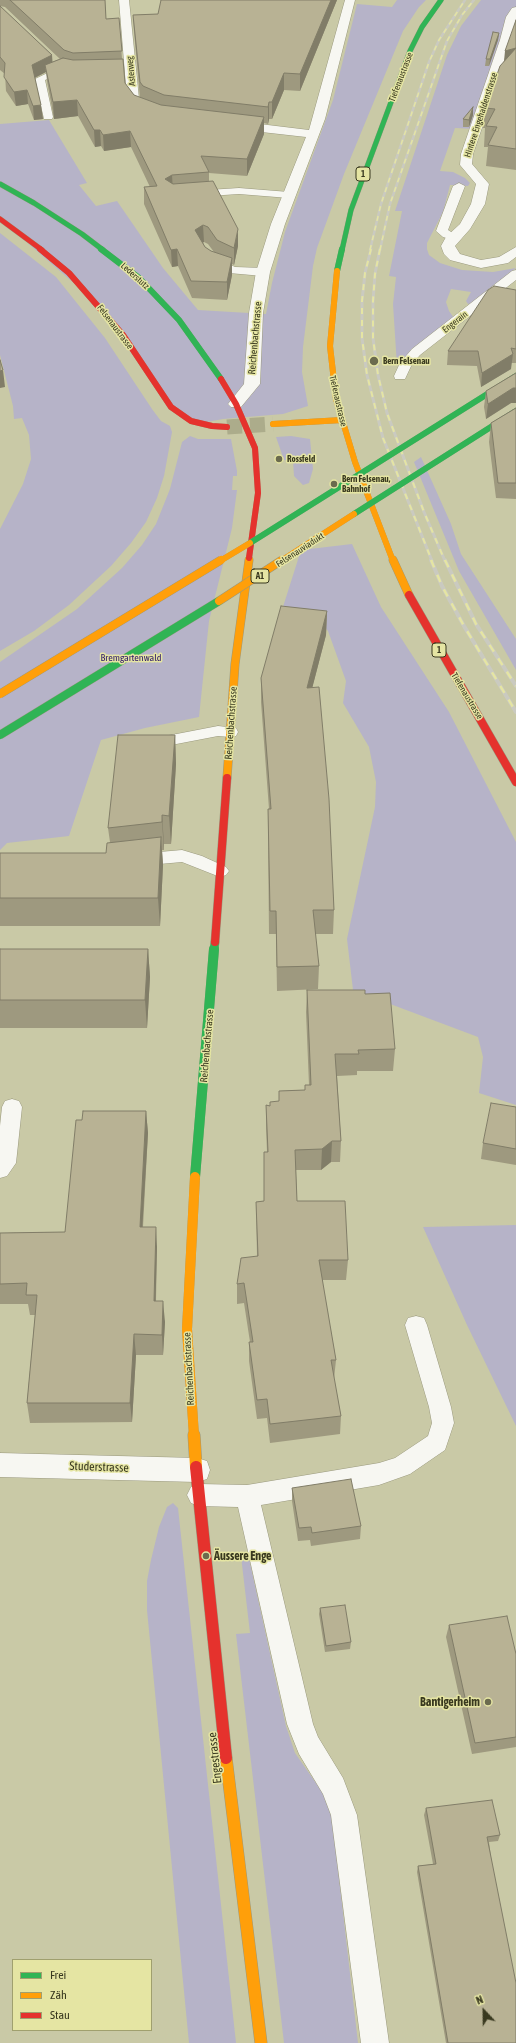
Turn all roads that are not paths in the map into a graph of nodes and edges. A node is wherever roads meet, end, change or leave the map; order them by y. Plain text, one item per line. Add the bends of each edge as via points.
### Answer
1 (124, 0) edge
2 (350, 0) edge
3 (441, 0) edge
4 (516, 10) edge
5 (50, 60) edge
6 (130, 69) junction
7 (68, 70) joint
8 (116, 70) edge
9 (162, 116) edge
10 (48, 117) dead end
11 (223, 124) edge
12 (313, 134) junction
13 (0, 184) edge
14 (459, 186) dead end
15 (181, 195) edge
16 (289, 195) junction
17 (0, 219) edge
18 (453, 237) junction
19 (203, 247) edge
20 (516, 250) edge
21 (263, 272) junction
22 (516, 274) edge
23 (400, 376) dead end
24 (516, 376) edge
25 (236, 404) junction
26 (516, 411) edge
27 (342, 420) junction
28 (273, 424) tunnel mouth
29 (227, 427) tunnel mouth
30 (0, 694) edge
31 (230, 732) junction
32 (0, 735) edge
33 (152, 753) edge
34 (516, 782) edge
35 (124, 862) edge
36 (220, 871) junction
37 (12, 1107) dead end
38 (0, 1170) edge
39 (416, 1325) dead end
40 (0, 1465) edge
41 (198, 1482) junction
42 (247, 1496) junction
43 (261, 2043) edge
44 (374, 2043) edge

1 - 6 street, Asterweg
2 - 12 street, Reichenbachstrasse via 326,99
3 - 27 main road, Tiefenaustrasse / 1 via 422,27 410,51 362,177 344,236 333,300 330,346 332,375
4 - 18 street, Hintere Engehaldenstrasse via 467,154 466,165 483,184 478,204 465,226
5 - 7 street
6 - 8 street
6 - 9 street, Asterweg via 134,102 143,110
7 - 10 lane via 40,79
11 - 12 street
12 - 16 street, Reichenbachstrasse
13 - 25 main road, Lederstutz via 76,230 139,278 189,332 215,368
14 - 18 lane via 442,232
15 - 16 lane via 239,191
16 - 21 street, Reichenbachstrasse
17 - 29 main road, Felsenaustrasse via 69,273 123,335 171,407 191,420
18 - 20 street via 448,246 451,254 473,263 503,260
19 - 21 lane via 216,264 233,270
21 - 25 street, Reichenbachstrasse via 256,313 252,384
22 - 23 lane, Engerain via 416,352 406,363
24 - 30 main road, bridge via 244,547
25 - 31 main road, Reichenbachstrasse via 255,448 258,479 234,664
26 - 32 main road, Felsenauviadukt / A1, bridge via 252,580
27 - 28 main road
27 - 34 main road, Tiefenaustrasse / 1 via 355,462 401,580
31 - 33 lane via 218,731 162,742 154,746
31 - 36 main road, Reichenbachstrasse
35 - 36 lane via 182,856
36 - 41 main road, Reichenbachstrasse via 188,1290 188,1354
37 - 38 lane via 6,1164
39 - 42 lane via 443,1422 437,1442 402,1466 379,1474
40 - 41 street, Studerstrasse
41 - 42 lane
41 - 43 main road, Engestrasse via 231,1802
42 - 44 lane via 300,1724 308,1745 334,1787 344,1815

